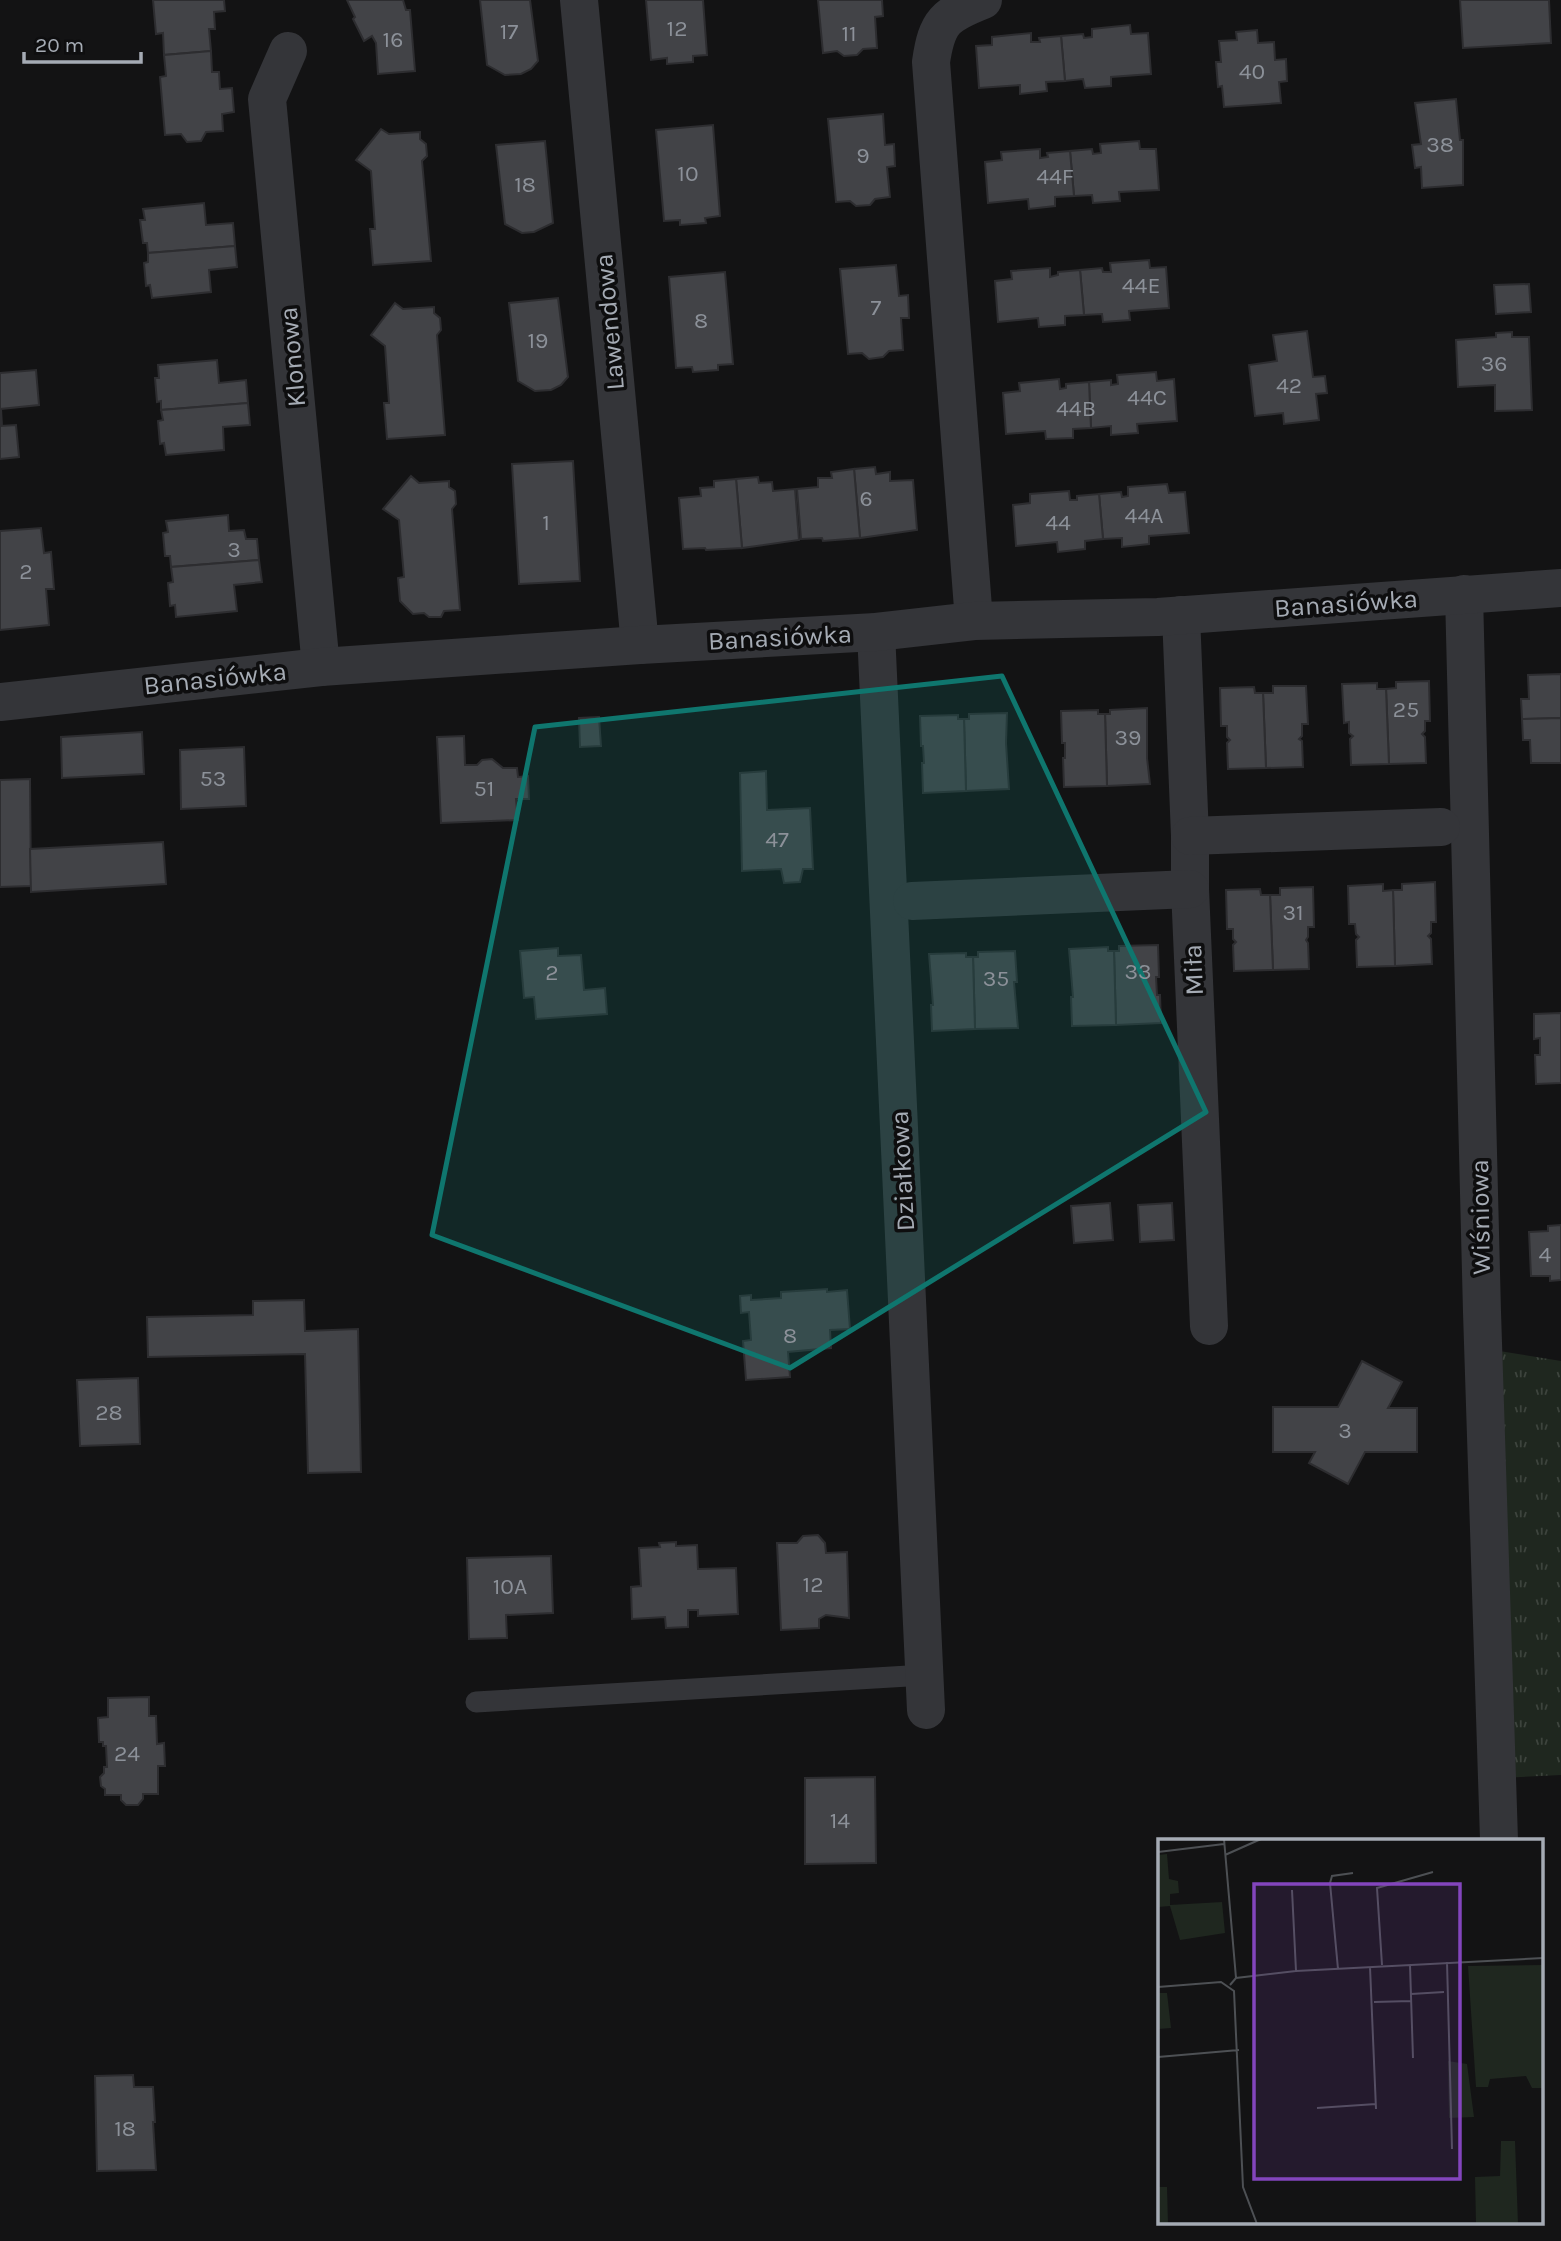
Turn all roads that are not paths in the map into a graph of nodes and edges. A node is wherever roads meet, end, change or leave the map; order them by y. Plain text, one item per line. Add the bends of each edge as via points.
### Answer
1 (579, 0) edge
2 (982, 0) edge
3 (288, 51) dead end
4 (1561, 588) edge
5 (1464, 594) junction
6 (1181, 615) junction
7 (974, 621) junction
8 (876, 632) junction
9 (640, 645) junction
10 (321, 667) junction
11 (0, 702) edge
12 (1441, 827) dead end
13 (1190, 836) junction
14 (1190, 889) junction
15 (912, 901) dead end
16 (1209, 1326) dead end
17 (926, 1693) joint
18 (476, 1702) dead end
19 (1500, 1839) edge

1 - 9 street, Lawendowa
2 - 7 street via 952,12 935,36 931,62
3 - 10 street, Klonowa via 267,99
4 - 5 street, Banasiówka
5 - 6 street, Banasiówka
5 - 19 street, Wiśniowa
6 - 7 street, Banasiówka
6 - 13 street, Miła
7 - 8 street, Banasiówka
8 - 9 street, Banasiówka
8 - 17 street, Działkowa
9 - 10 street, Banasiówka
10 - 11 street, Banasiówka
12 - 13 street
13 - 14 street, Miła
14 - 15 street
14 - 16 street, Miła
17 - 18 lane

